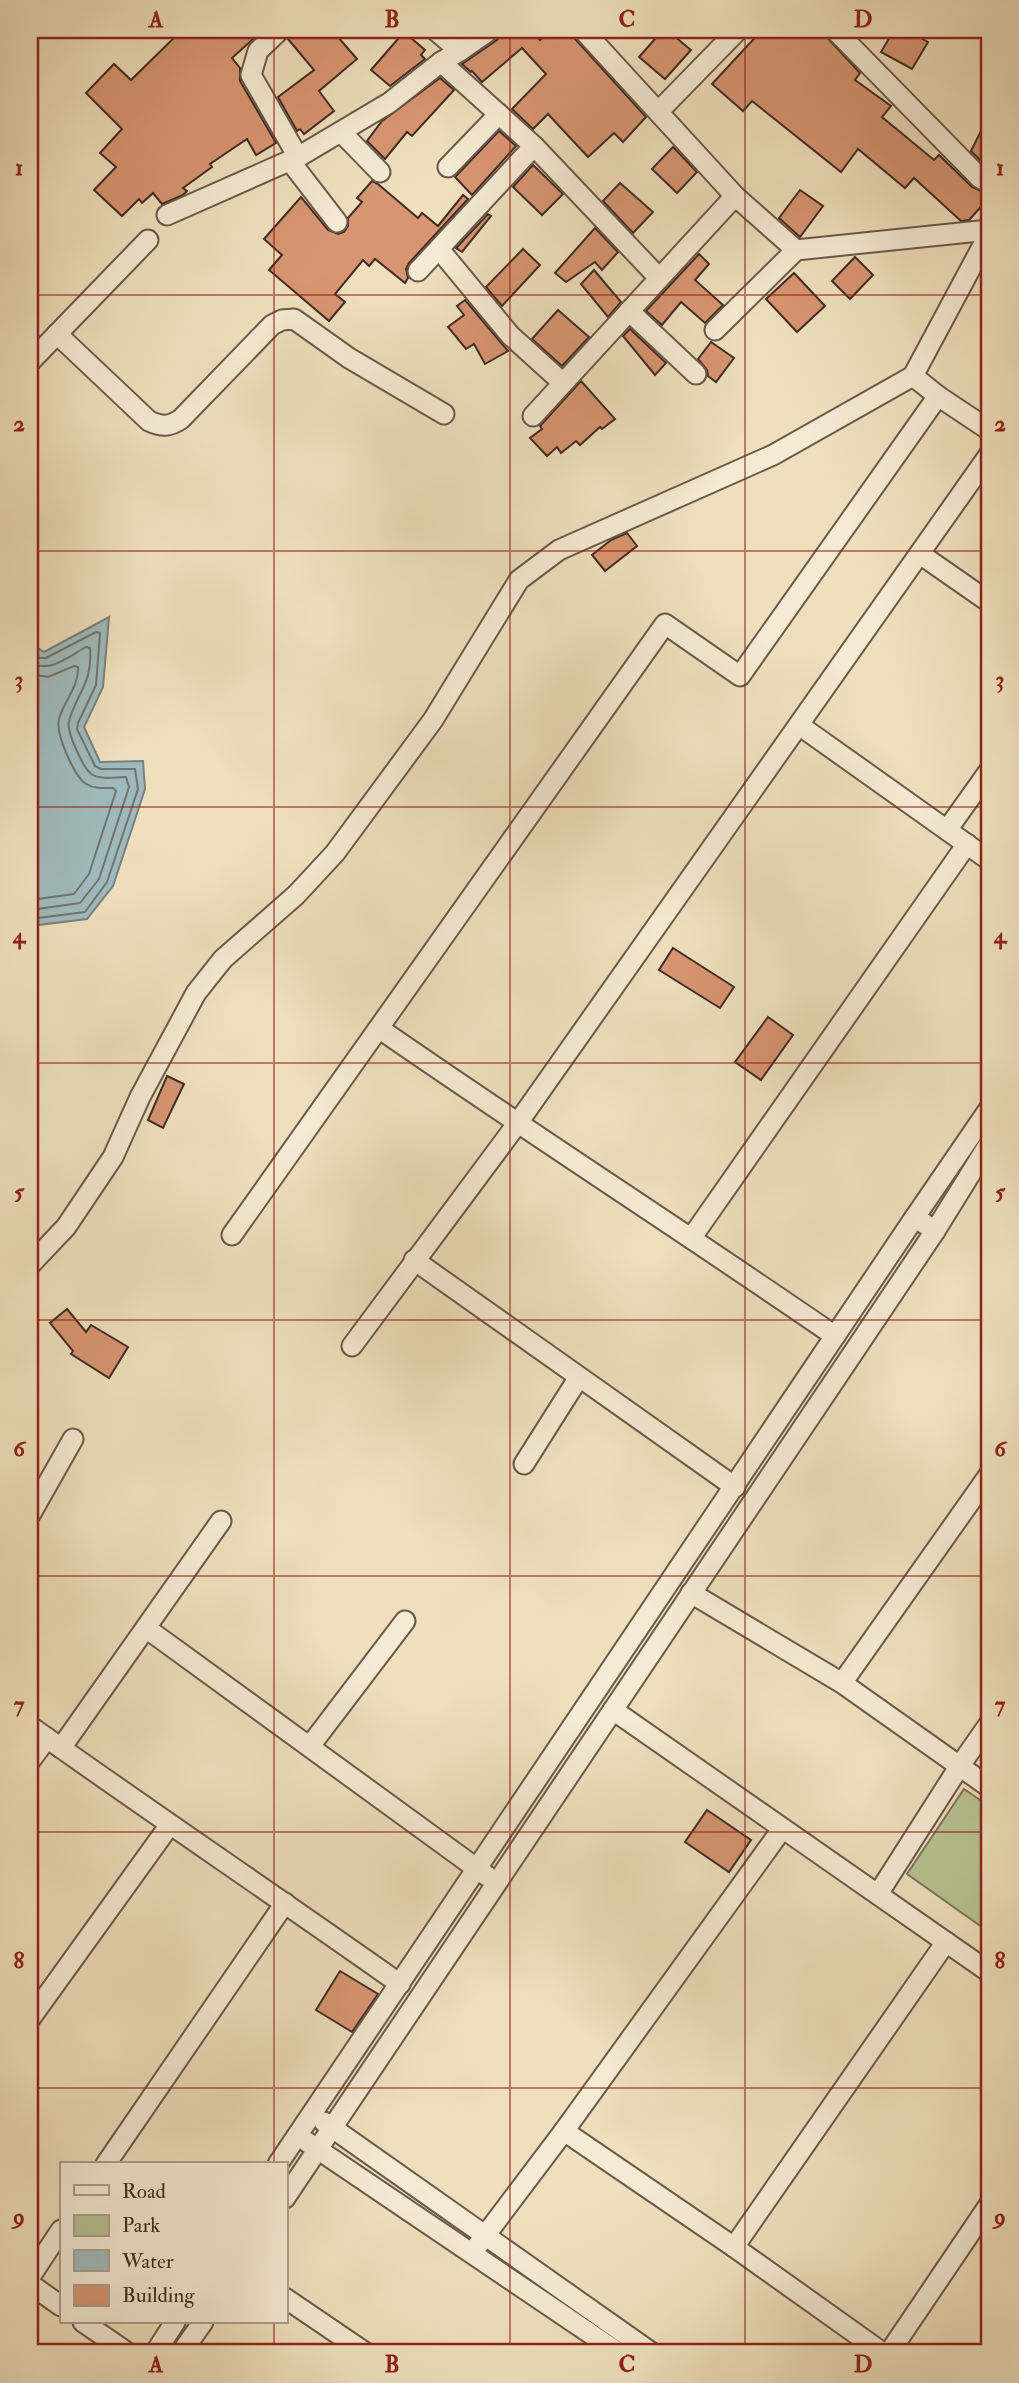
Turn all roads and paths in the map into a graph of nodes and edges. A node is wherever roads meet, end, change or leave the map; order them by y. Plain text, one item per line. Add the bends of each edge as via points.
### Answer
1 (280, 30) edge
2 (435, 30) edge
3 (490, 30) edge
4 (583, 30) edge
5 (738, 30) edge
6 (835, 30) edge
7 (460, 51) junction
8 (440, 62) junction
9 (659, 111) junction
10 (499, 114) junction
11 (341, 132) junction
12 (534, 146) junction
13 (294, 159) junction
14 (448, 167) dead end
15 (380, 172) dead end
16 (989, 183) edge
17 (735, 196) junction
18 (167, 215) dead end
19 (337, 222) dead end
20 (989, 232) edge
21 (148, 240) dead end
22 (439, 249) junction
23 (796, 250) junction
24 (418, 271) dead end
25 (659, 278) junction
26 (629, 311) junction
27 (715, 330) dead end
28 (57, 334) junction
29 (30, 362) edge
30 (696, 374) dead end
31 (913, 376) junction
32 (563, 383) junction
33 (938, 396) junction
34 (444, 414) dead end
35 (533, 416) dead end
36 (989, 429) edge
37 (989, 455) edge
38 (920, 554) junction
39 (989, 602) edge
40 (799, 725) junction
41 (989, 771) edge
42 (947, 830) junction
43 (967, 844) junction
44 (989, 860) edge
45 (380, 1029) junction
46 (989, 1109) edge
47 (517, 1124) junction
48 (989, 1144) edge
49 (915, 1217) junction
50 (935, 1231) junction
51 (232, 1235) dead end
52 (692, 1237) junction
53 (414, 1260) junction
54 (30, 1265) edge
55 (835, 1336) junction
56 (352, 1346) dead end
57 (579, 1377) junction
58 (73, 1438) dead end
59 (524, 1464) dead end
60 (989, 1475) edge
61 (735, 1487) junction
62 (30, 1515) edge
63 (221, 1521) dead end
64 (691, 1593) junction
65 (405, 1621) dead end
66 (146, 1628) junction
67 (842, 1684) junction
68 (614, 1710) junction
69 (989, 1724) edge
70 (30, 1726) edge
71 (54, 1743) junction
72 (310, 1746) junction
73 (30, 1761) edge
74 (959, 1767) junction
75 (989, 1787) edge
76 (169, 1825) junction
77 (782, 1829) junction
78 (477, 1869) junction
79 (497, 1883) junction
80 (878, 1894) junction
81 (285, 1903) junction
82 (946, 1942) junction
83 (989, 1972) edge
84 (400, 1984) junction
85 (30, 2019) edge
86 (312, 2113) junction
87 (332, 2128) junction
88 (564, 2131) junction
89 (297, 2135) junction
90 (318, 2149) junction
91 (107, 2162) edge
92 (279, 2162) edge
93 (287, 2195) edge
94 (989, 2205) edge
95 (60, 2232) edge
96 (485, 2236) junction
97 (734, 2247) junction
98 (472, 2253) junction
99 (30, 2277) edge
100 (30, 2284) edge
101 (287, 2299) edge
102 (60, 2305) edge
103 (86, 2324) edge
104 (174, 2324) edge
105 (202, 2324) edge
106 (614, 2346) edge
107 (361, 2352) edge
108 (128, 2353) edge
109 (155, 2353) edge
110 (181, 2353) edge
111 (652, 2353) edge
112 (883, 2353) edge
113 (889, 2353) edge

1 - 13 street via 258,51 251,75
2 - 7 street
3 - 7 street
4 - 9 street
5 - 9 street
6 - 16 street
7 - 8 street
8 - 10 street
8 - 11 street
9 - 17 street
10 - 12 street
10 - 14 street
11 - 13 street
11 - 15 street
12 - 22 street
12 - 25 street
13 - 18 street
13 - 19 street
17 - 23 street
17 - 25 street
20 - 23 street
20 - 31 street
21 - 28 street
22 - 24 street
22 - 32 street via 510,335
23 - 27 street
25 - 26 street
26 - 30 street
26 - 32 street
28 - 29 street
28 - 34 street via 159,426 171,426 181,419 272,325 294,319 349,358
31 - 33 street
31 - 54 street via 773,455 559,550 519,580 433,720 335,853 296,895 223,959 196,993 113,1157 66,1227
32 - 35 street
33 - 36 street
33 - 45 street via 740,676 665,624
37 - 38 street
38 - 39 street
38 - 40 street
40 - 42 street
40 - 47 street
41 - 42 street
42 - 43 street
43 - 44 street
43 - 52 street
45 - 47 street
45 - 51 street
46 - 49 street
47 - 52 street
47 - 53 street
48 - 50 street
49 - 50 street
49 - 55 street
50 - 64 street
52 - 55 street
53 - 56 street
53 - 57 street
55 - 61 street
57 - 59 street
57 - 61 street
58 - 62 street
60 - 67 street
61 - 78 street
63 - 66 street
64 - 67 street
64 - 68 street
65 - 72 street
66 - 71 street
66 - 72 street
67 - 74 street
68 - 77 street
68 - 79 street
69 - 74 street
70 - 71 street
71 - 73 street
71 - 76 street
72 - 78 street
74 - 75 street
74 - 80 street
76 - 81 street
76 - 85 street
77 - 80 street
77 - 88 street
78 - 79 street
78 - 84 street
79 - 87 street
80 - 82 street
81 - 84 street
81 - 91 street
82 - 83 street
82 - 97 street
84 - 86 street
86 - 87 street
86 - 89 street
87 - 90 street
87 - 96 street
88 - 96 street
88 - 97 street
89 - 90 street
89 - 92 street
90 - 93 street
90 - 98 street
94 - 113 street
95 - 99 street
96 - 98 street
96 - 106 street
97 - 112 street
98 - 106 street
100 - 102 street
101 - 107 street
103 - 108 street
104 - 109 street
105 - 110 street
106 - 111 street

